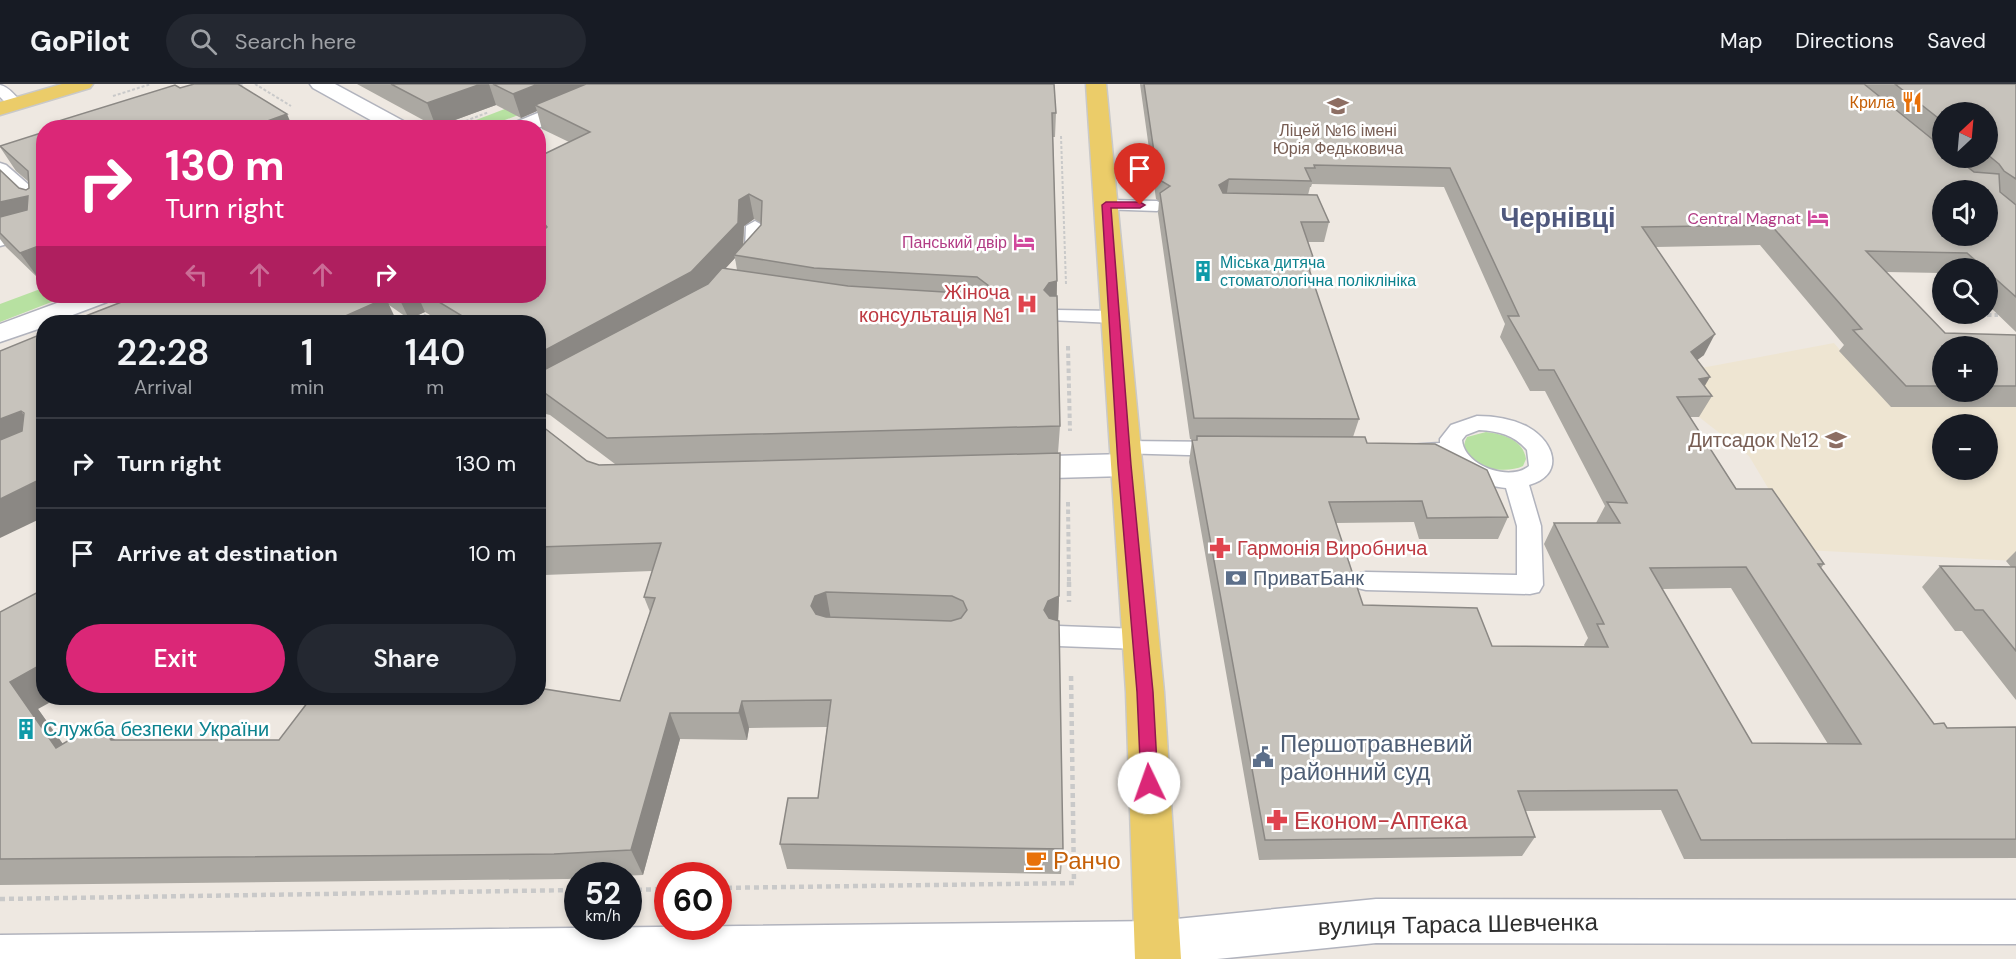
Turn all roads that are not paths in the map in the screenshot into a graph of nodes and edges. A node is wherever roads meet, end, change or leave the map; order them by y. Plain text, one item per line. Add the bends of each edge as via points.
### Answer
1 (83, 84) edge
2 (320, 84) edge
3 (626, 84) edge
4 (1096, 84) edge
5 (0, 89) edge
6 (8, 106) edge
7 (387, 120) edge
8 (538, 120) edge
9 (2, 173) edge
10 (36, 201) edge
11 (1106, 205) junction
12 (1157, 206) dead end
13 (755, 226) edge
14 (36, 230) edge
15 (0, 241) edge
16 (731, 278) edge
17 (80, 303) edge
18 (49, 315) edge
19 (1061, 316) road end
20 (1114, 317) junction
21 (36, 320) edge
22 (0, 334) edge
23 (1241, 449) edge
24 (1393, 450) edge
25 (1451, 450) junction
26 (1124, 457) junction
27 (984, 469) edge
28 (1516, 481) junction
29 (1366, 581) dead end
30 (1064, 636) road end
31 (1140, 639) junction
32 (2016, 922) edge
33 (1157, 951) edge
34 (0, 958) edge

1 - 6 main road
2 - 7 street
3 - 8 street
4 - 11 main road
5 - 6 lane
9 - 10 lane
11 - 12 lane
11 - 20 main road
13 - 16 lane via 754,251
14 - 15 lane
17 - 18 street
19 - 20 lane
20 - 26 main road
21 - 22 street
23 - 26 lane
24 - 25 lane
25 - 28 lane via 1458,460 1484,476
25 - 28 lane via 1450,440 1455,432 1471,424 1492,423 1522,433 1534,442 1543,462 1530,478
26 - 27 street
26 - 31 main road
28 - 29 lane via 1529,526 1530,585
30 - 31 lane
31 - 33 main road
32 - 33 street, вулиця Тараса Шевченка via 1376,921
33 - 34 street, вулиця Тараса Шевченка

